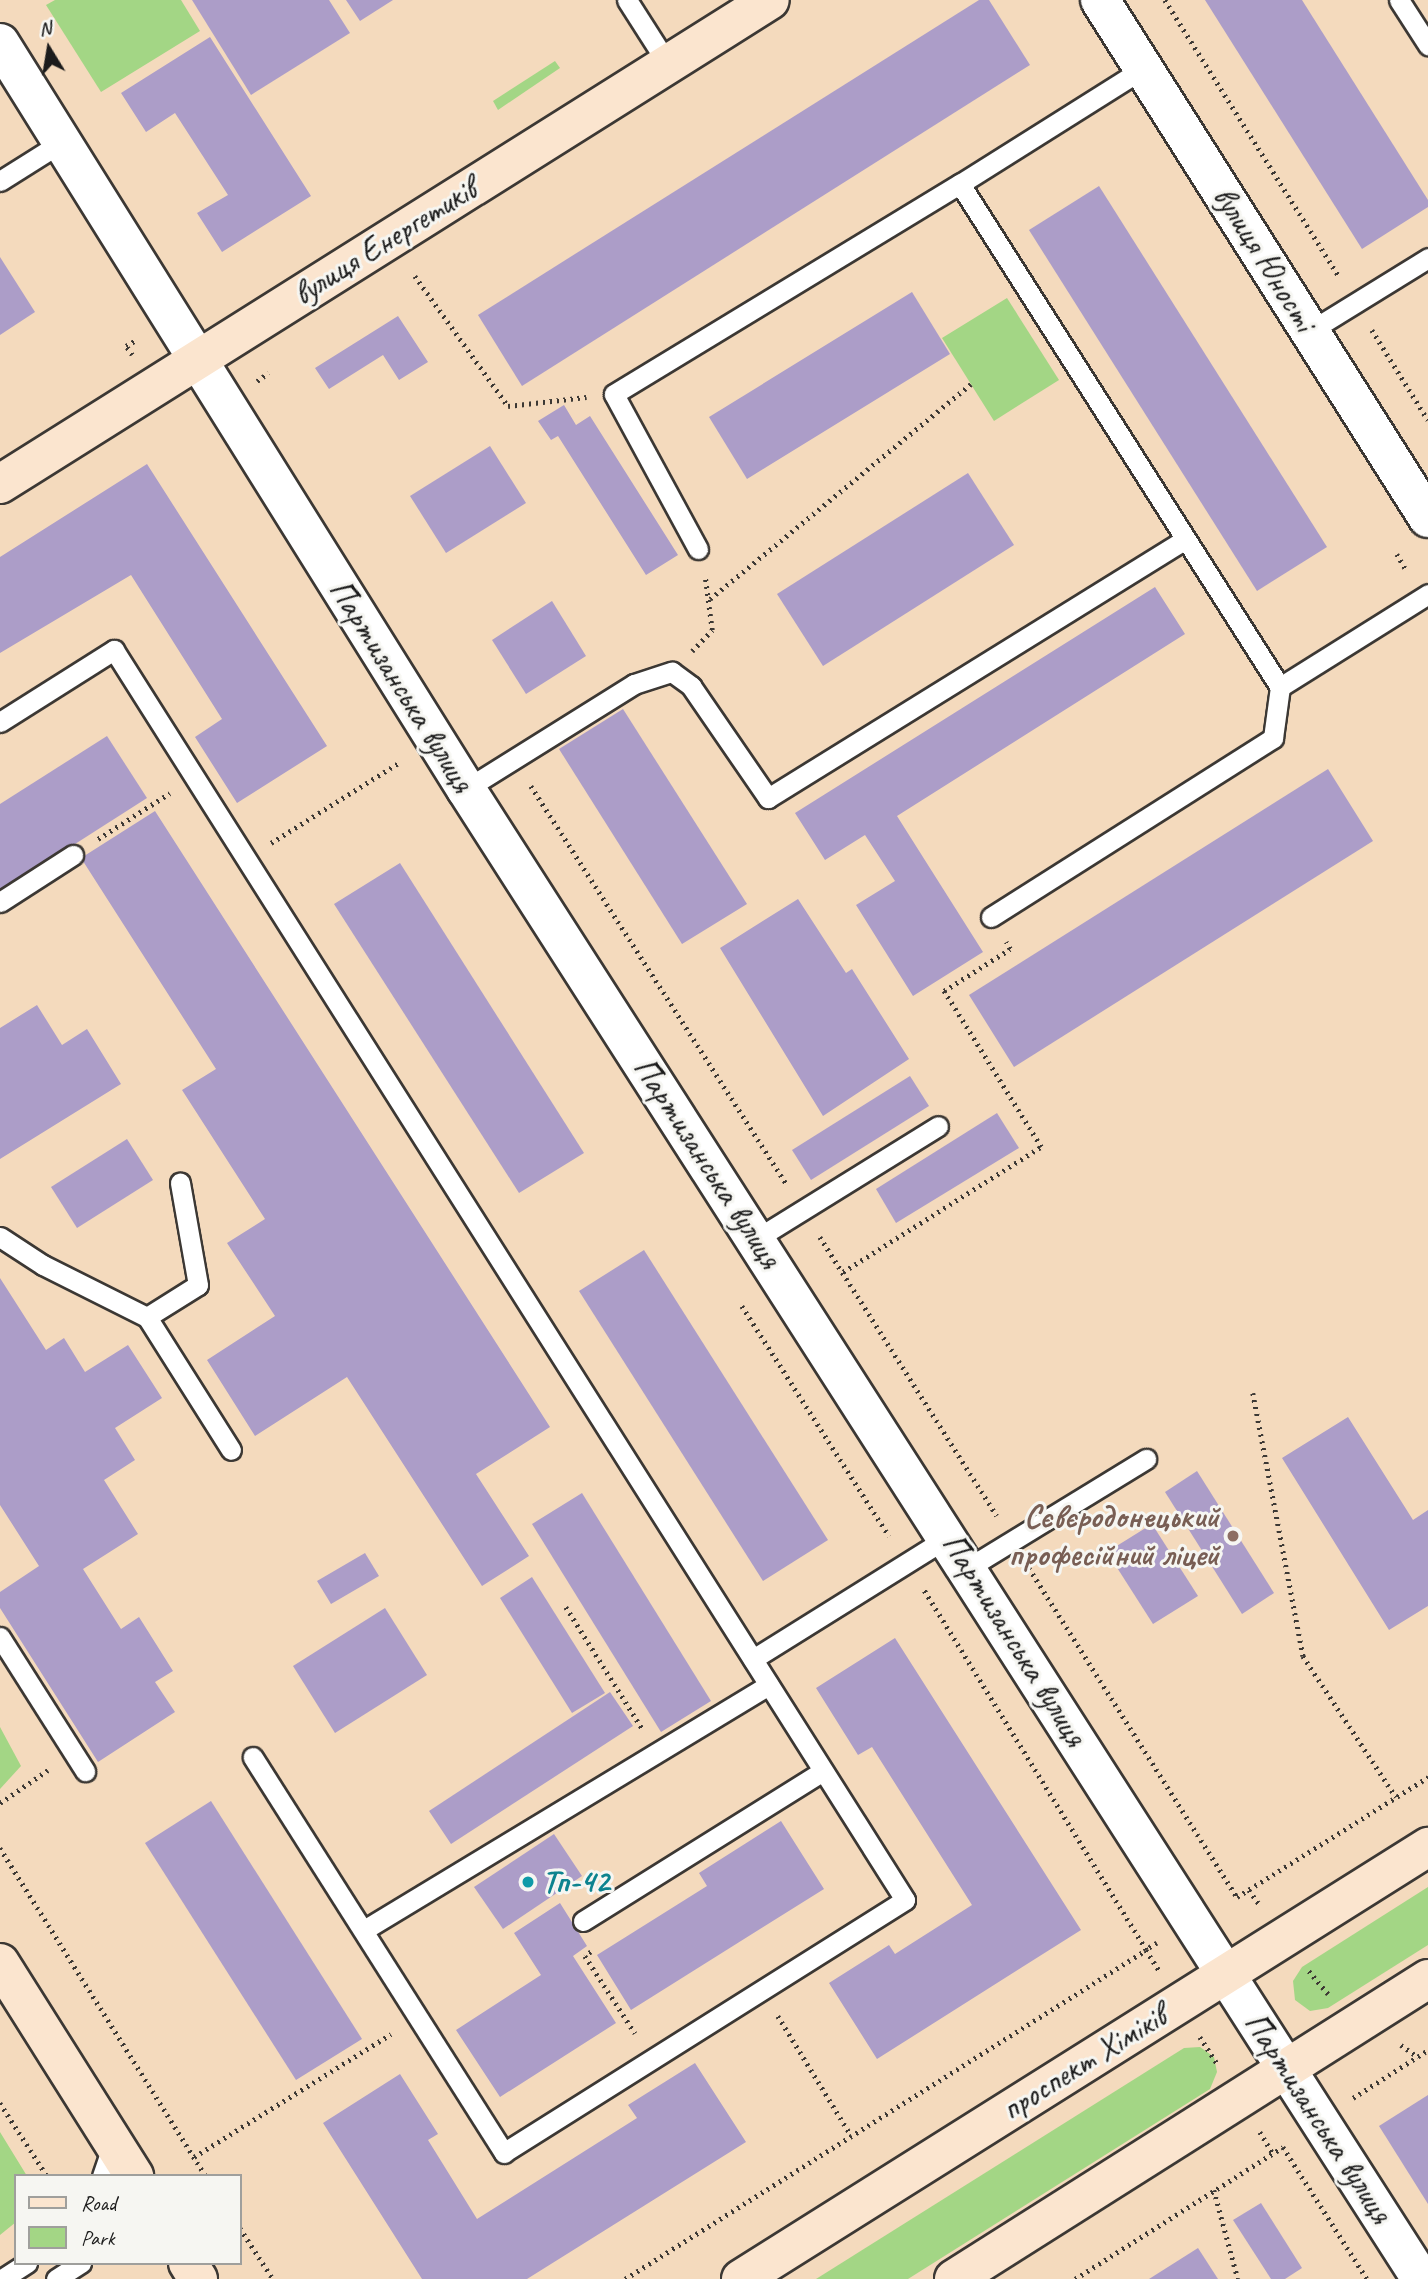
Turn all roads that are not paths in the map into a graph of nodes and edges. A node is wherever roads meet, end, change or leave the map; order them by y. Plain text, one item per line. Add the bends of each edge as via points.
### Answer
1 (627, 0) edge
2 (769, 0) edge
3 (1100, 0) edge
4 (1399, 0) edge
5 (1428, 45) edge
6 (4, 57) edge
7 (668, 64) junction
8 (1144, 68) junction
9 (62, 142) junction
10 (0, 181) edge
11 (960, 184) junction
12 (1428, 258) edge
13 (1310, 331) junction
14 (197, 360) junction
15 (0, 484) edge
16 (1428, 518) edge
17 (1185, 539) junction
18 (698, 549) road end
19 (1428, 594) edge
20 (1280, 687) junction
21 (0, 722) edge
22 (466, 789) junction
23 (73, 855) road end
24 (0, 902) edge
25 (990, 917) road end
26 (938, 1126) dead end
27 (180, 1183) dead end
28 (0, 1237) edge
29 (756, 1239) junction
30 (147, 1317) junction
31 (231, 1450) dead end
32 (1146, 1459) dead end
33 (958, 1553) junction
34 (0, 1637) edge
35 (753, 1659) junction
36 (769, 1685) junction
37 (253, 1756) dead end
38 (85, 1771) dead end
39 (823, 1771) junction
40 (1428, 1847) edge
41 (583, 1921) road end
42 (364, 1930) junction
43 (0, 1963) edge
44 (1226, 1974) junction
45 (1428, 1979) edge
46 (1287, 2069) junction
47 (108, 2159) edge
48 (131, 2174) edge
49 (24, 2265) edge
50 (78, 2265) edge
51 (2, 2279) edge
52 (56, 2279) edge
53 (741, 2279) edge
54 (954, 2279) edge
55 (1421, 2279) edge

1 - 7 lane
2 - 7 main road, вулиця Енергетиків
3 - 8 street, вулиця Юності
4 - 5 lane
6 - 9 street, Партизанська вулиця
7 - 14 main road, вулиця Енергетиків
8 - 11 lane
8 - 13 street, вулиця Юності
9 - 10 lane
9 - 14 street, Партизанська вулиця
11 - 17 lane
11 - 18 lane via 614,394
12 - 13 lane
13 - 16 street, вулиця Юності
14 - 15 main road, вулиця Енергетиків
14 - 22 street, Партизанська вулиця
17 - 20 lane
17 - 22 lane via 768,798 691,686 672,672 634,684
19 - 20 lane
20 - 25 lane via 1273,738
21 - 35 lane via 114,650
22 - 29 street, Партизанська вулиця
23 - 24 lane
26 - 29 lane
27 - 30 lane via 198,1285
28 - 30 lane via 43,1265
29 - 33 street, Партизанська вулиця
30 - 31 lane
32 - 33 lane via 1012,1541
33 - 35 lane via 906,1563
33 - 44 street, Партизанська вулиця
34 - 38 lane
35 - 36 lane
36 - 39 lane
36 - 42 lane
37 - 42 lane
39 - 41 lane
39 - 42 lane via 905,1900 504,2152
40 - 44 main road, проспект Хіміків
43 - 47 main road
44 - 46 street, Партизанська вулиця
44 - 53 main road, проспект Хіміків
45 - 46 main road
46 - 54 main road
46 - 55 street, Партизанська вулиця
47 - 48 main road
49 - 51 lane
50 - 52 lane

